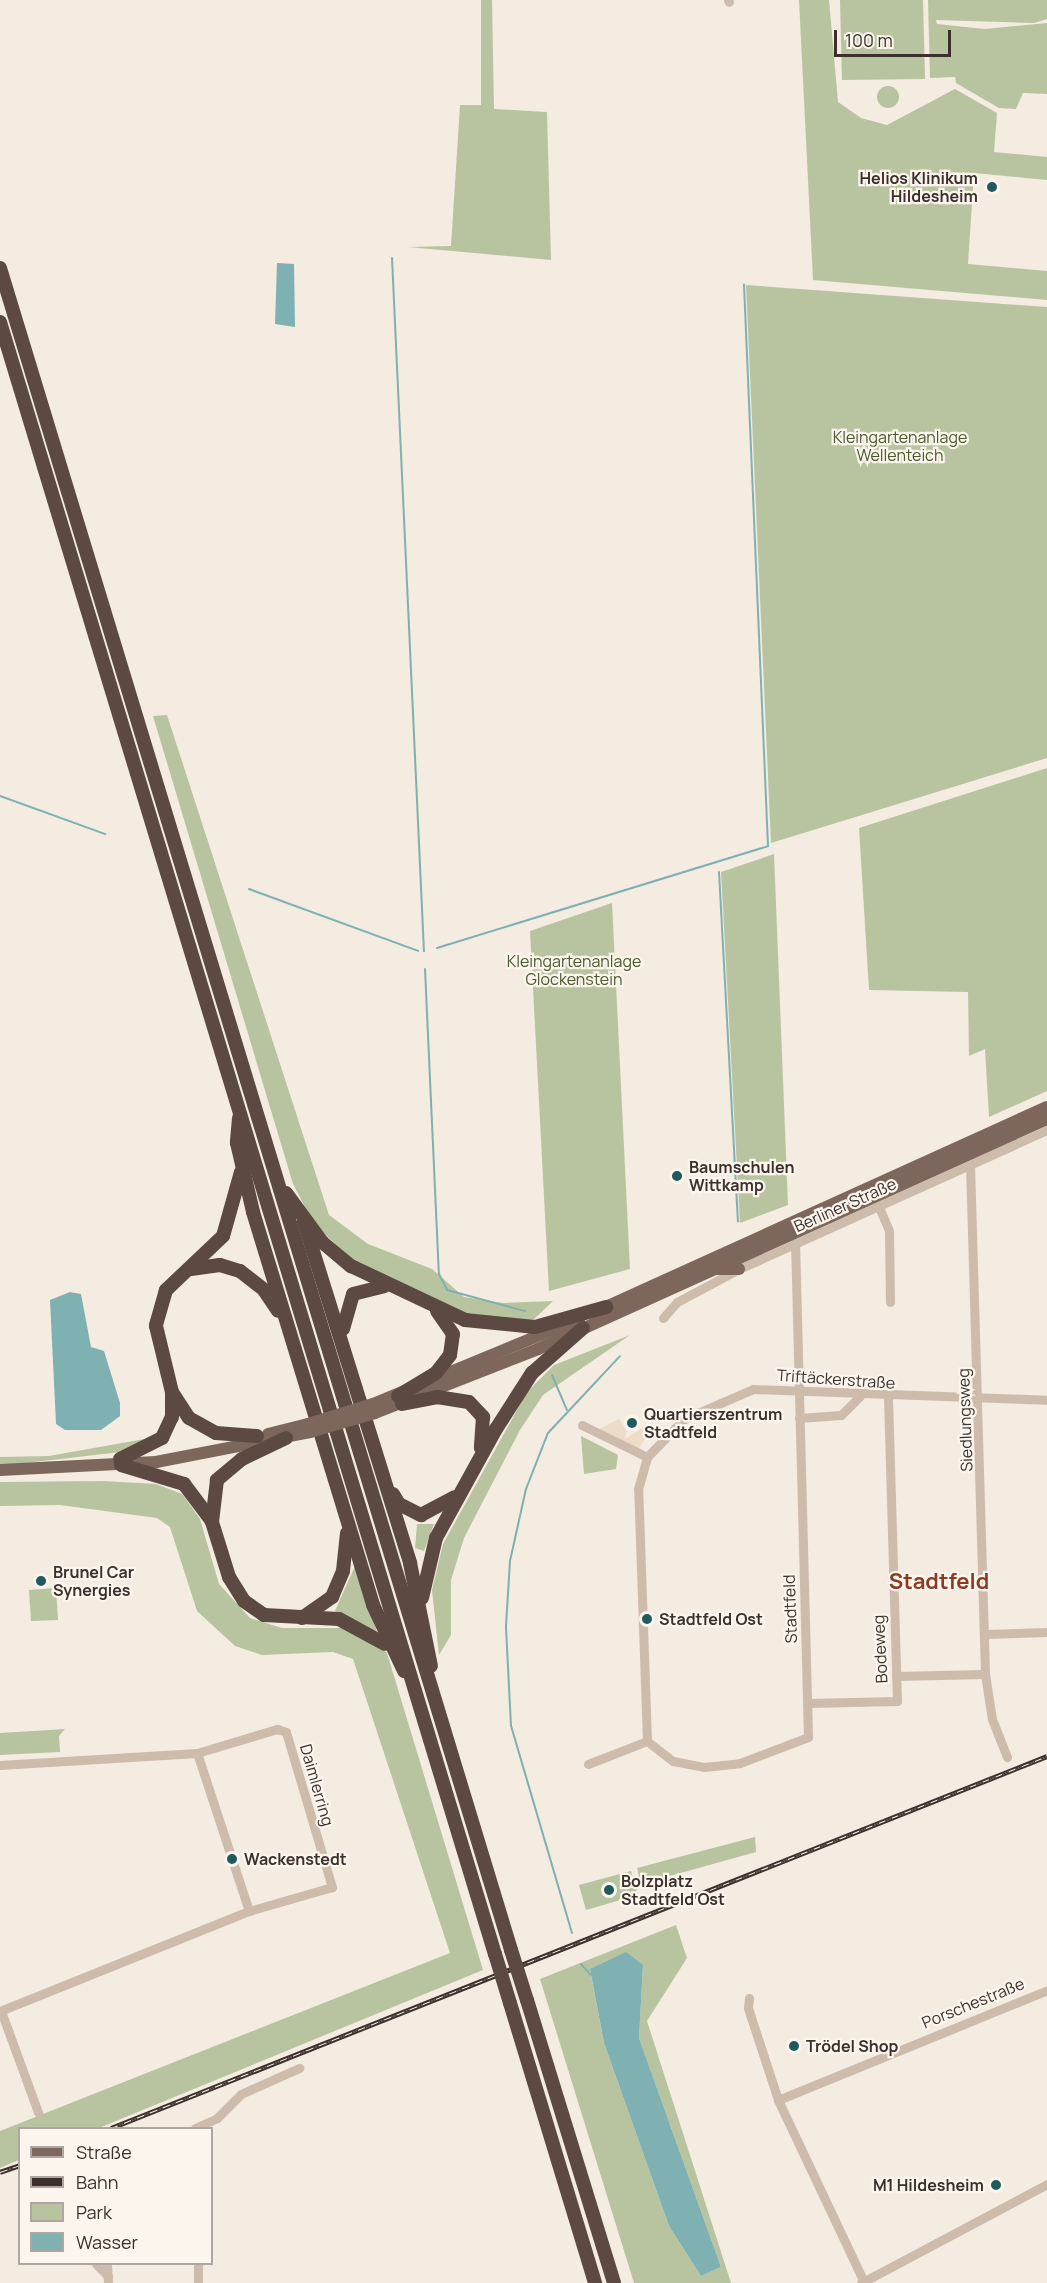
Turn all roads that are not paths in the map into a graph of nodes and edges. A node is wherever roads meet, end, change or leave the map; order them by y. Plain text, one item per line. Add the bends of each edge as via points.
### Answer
1 (0, 268) edge
2 (0, 322) edge
3 (1047, 1107) edge
4 (240, 1110) junction
5 (1047, 1119) edge
6 (1047, 1131) edge
7 (970, 1165) junction
8 (242, 1167) junction
9 (274, 1173) junction
10 (879, 1207) junction
11 (304, 1222) junction
12 (795, 1243) junction
13 (739, 1269) junction
14 (713, 1270) junction
15 (181, 1274) junction
16 (389, 1286) junction
17 (890, 1302) dead end
18 (428, 1304) junction
19 (606, 1307) junction
20 (663, 1318) dead end
21 (583, 1328) junction
22 (290, 1331) junction
23 (342, 1340) junction
24 (799, 1391) junction
25 (172, 1392) junction
26 (860, 1396) junction
27 (888, 1398) junction
28 (400, 1400) junction
29 (980, 1400) junction
30 (1047, 1400) edge
31 (800, 1418) junction
32 (582, 1425) dead end
33 (309, 1428) junction
34 (257, 1436) junction
35 (286, 1438) junction
36 (647, 1457) junction
37 (480, 1458) junction
38 (120, 1462) junction
39 (0, 1470) edge
40 (383, 1475) junction
41 (461, 1492) junction
42 (212, 1522) junction
43 (348, 1525) junction
44 (421, 1606) junction
45 (295, 1620) junction
46 (1047, 1632) edge
47 (985, 1634) junction
48 (389, 1647) junction
49 (985, 1674) junction
50 (896, 1676) junction
51 (431, 1686) junction
52 (414, 1688) junction
53 (808, 1703) junction
54 (647, 1741) junction
55 (197, 1753) junction
56 (1006, 1757) dead end
57 (588, 1764) dead end
58 (0, 1765) edge
59 (249, 1911) junction
60 (1047, 1990) edge
61 (749, 1998) dead end
62 (0, 2011) edge
63 (299, 2068) dead end
64 (778, 2100) junction
65 (38, 2112) dead end
66 (197, 2127) edge
67 (1047, 2184) edge
68 (97, 2265) edge
69 (198, 2265) edge
70 (108, 2279) edge
71 (862, 2282) edge
72 (198, 2283) edge
73 (595, 2283) edge
74 (614, 2283) edge

1 - 9 highway
2 - 4 highway
3 - 19 main road
4 - 8 highway
4 - 52 highway
5 - 14 main road
6 - 7 street, Berliner Straße
7 - 10 street, Berliner Straße
7 - 29 street, Siedlungsweg
8 - 15 highway via 223,1236
8 - 22 highway
9 - 11 highway
9 - 51 highway
10 - 12 street, Berliner Straße
10 - 17 street via 889,1231
11 - 16 highway via 336,1256
11 - 23 highway
12 - 13 street, Berliner Straße
12 - 24 street, Stadtfeld
13 - 14 main road
13 - 20 street, Berliner Straße via 677,1302
14 - 21 main road
15 - 22 highway via 210,1264 240,1271 264,1290
15 - 25 highway via 166,1290 157,1312 158,1339
16 - 18 highway
16 - 23 highway via 353,1294 343,1314
18 - 19 highway via 465,1320 511,1329
18 - 28 highway via 449,1324 450,1355 436,1373
19 - 28 main road
21 - 28 main road
21 - 37 highway via 532,1373
22 - 43 highway
23 - 40 highway
24 - 26 street, Triftäckerstraße
24 - 31 street, Stadtfeld
24 - 36 street, Triftäckerstraße via 753,1389 724,1397 684,1419
25 - 34 highway via 200,1427
25 - 38 highway via 172,1417 162,1438
26 - 27 street, Triftäckerstraße
26 - 31 street via 841,1415
27 - 29 street, Triftäckerstraße
27 - 50 street, Bodeweg
28 - 33 main road, bridge
28 - 37 highway via 437,1397 469,1402 483,1417
29 - 30 street, Triftäckerstraße
29 - 47 street, Siedlungsweg
31 - 53 street, Stadtfeld
32 - 36 street
33 - 34 main road
33 - 35 main road
34 - 38 main road
35 - 38 main road
35 - 42 highway via 242,1458 217,1480
36 - 54 street via 638,1499
37 - 41 highway
38 - 39 main road
38 - 42 highway via 184,1484
40 - 41 highway via 399,1504 421,1515 439,1510
40 - 44 highway
41 - 44 highway via 432,1549
42 - 45 highway via 229,1577 244,1601 264,1615
43 - 45 highway via 343,1571 332,1597
43 - 48 highway
44 - 51 highway
45 - 48 highway via 348,1621
46 - 47 street
47 - 49 street, Siedlungsweg
48 - 52 highway
49 - 50 street
49 - 56 street, Siedlungsweg via 992,1719
50 - 53 street, Bodeweg via 897,1701
51 - 74 highway, bridge
52 - 73 highway, bridge
53 - 54 street, Stadtfeld via 808,1737 740,1763 682,1763
54 - 57 street
55 - 58 street, Daimlerring
55 - 59 street
55 - 59 street, Daimlerring via 277,1729 286,1732 332,1887
59 - 62 street, Daimlerring
60 - 64 street, Porschestraße
61 - 64 street via 748,2008
62 - 65 street, Daimlerring
63 - 66 street via 241,2094 217,2118
64 - 71 street
67 - 71 street
68 - 70 street
69 - 72 street

